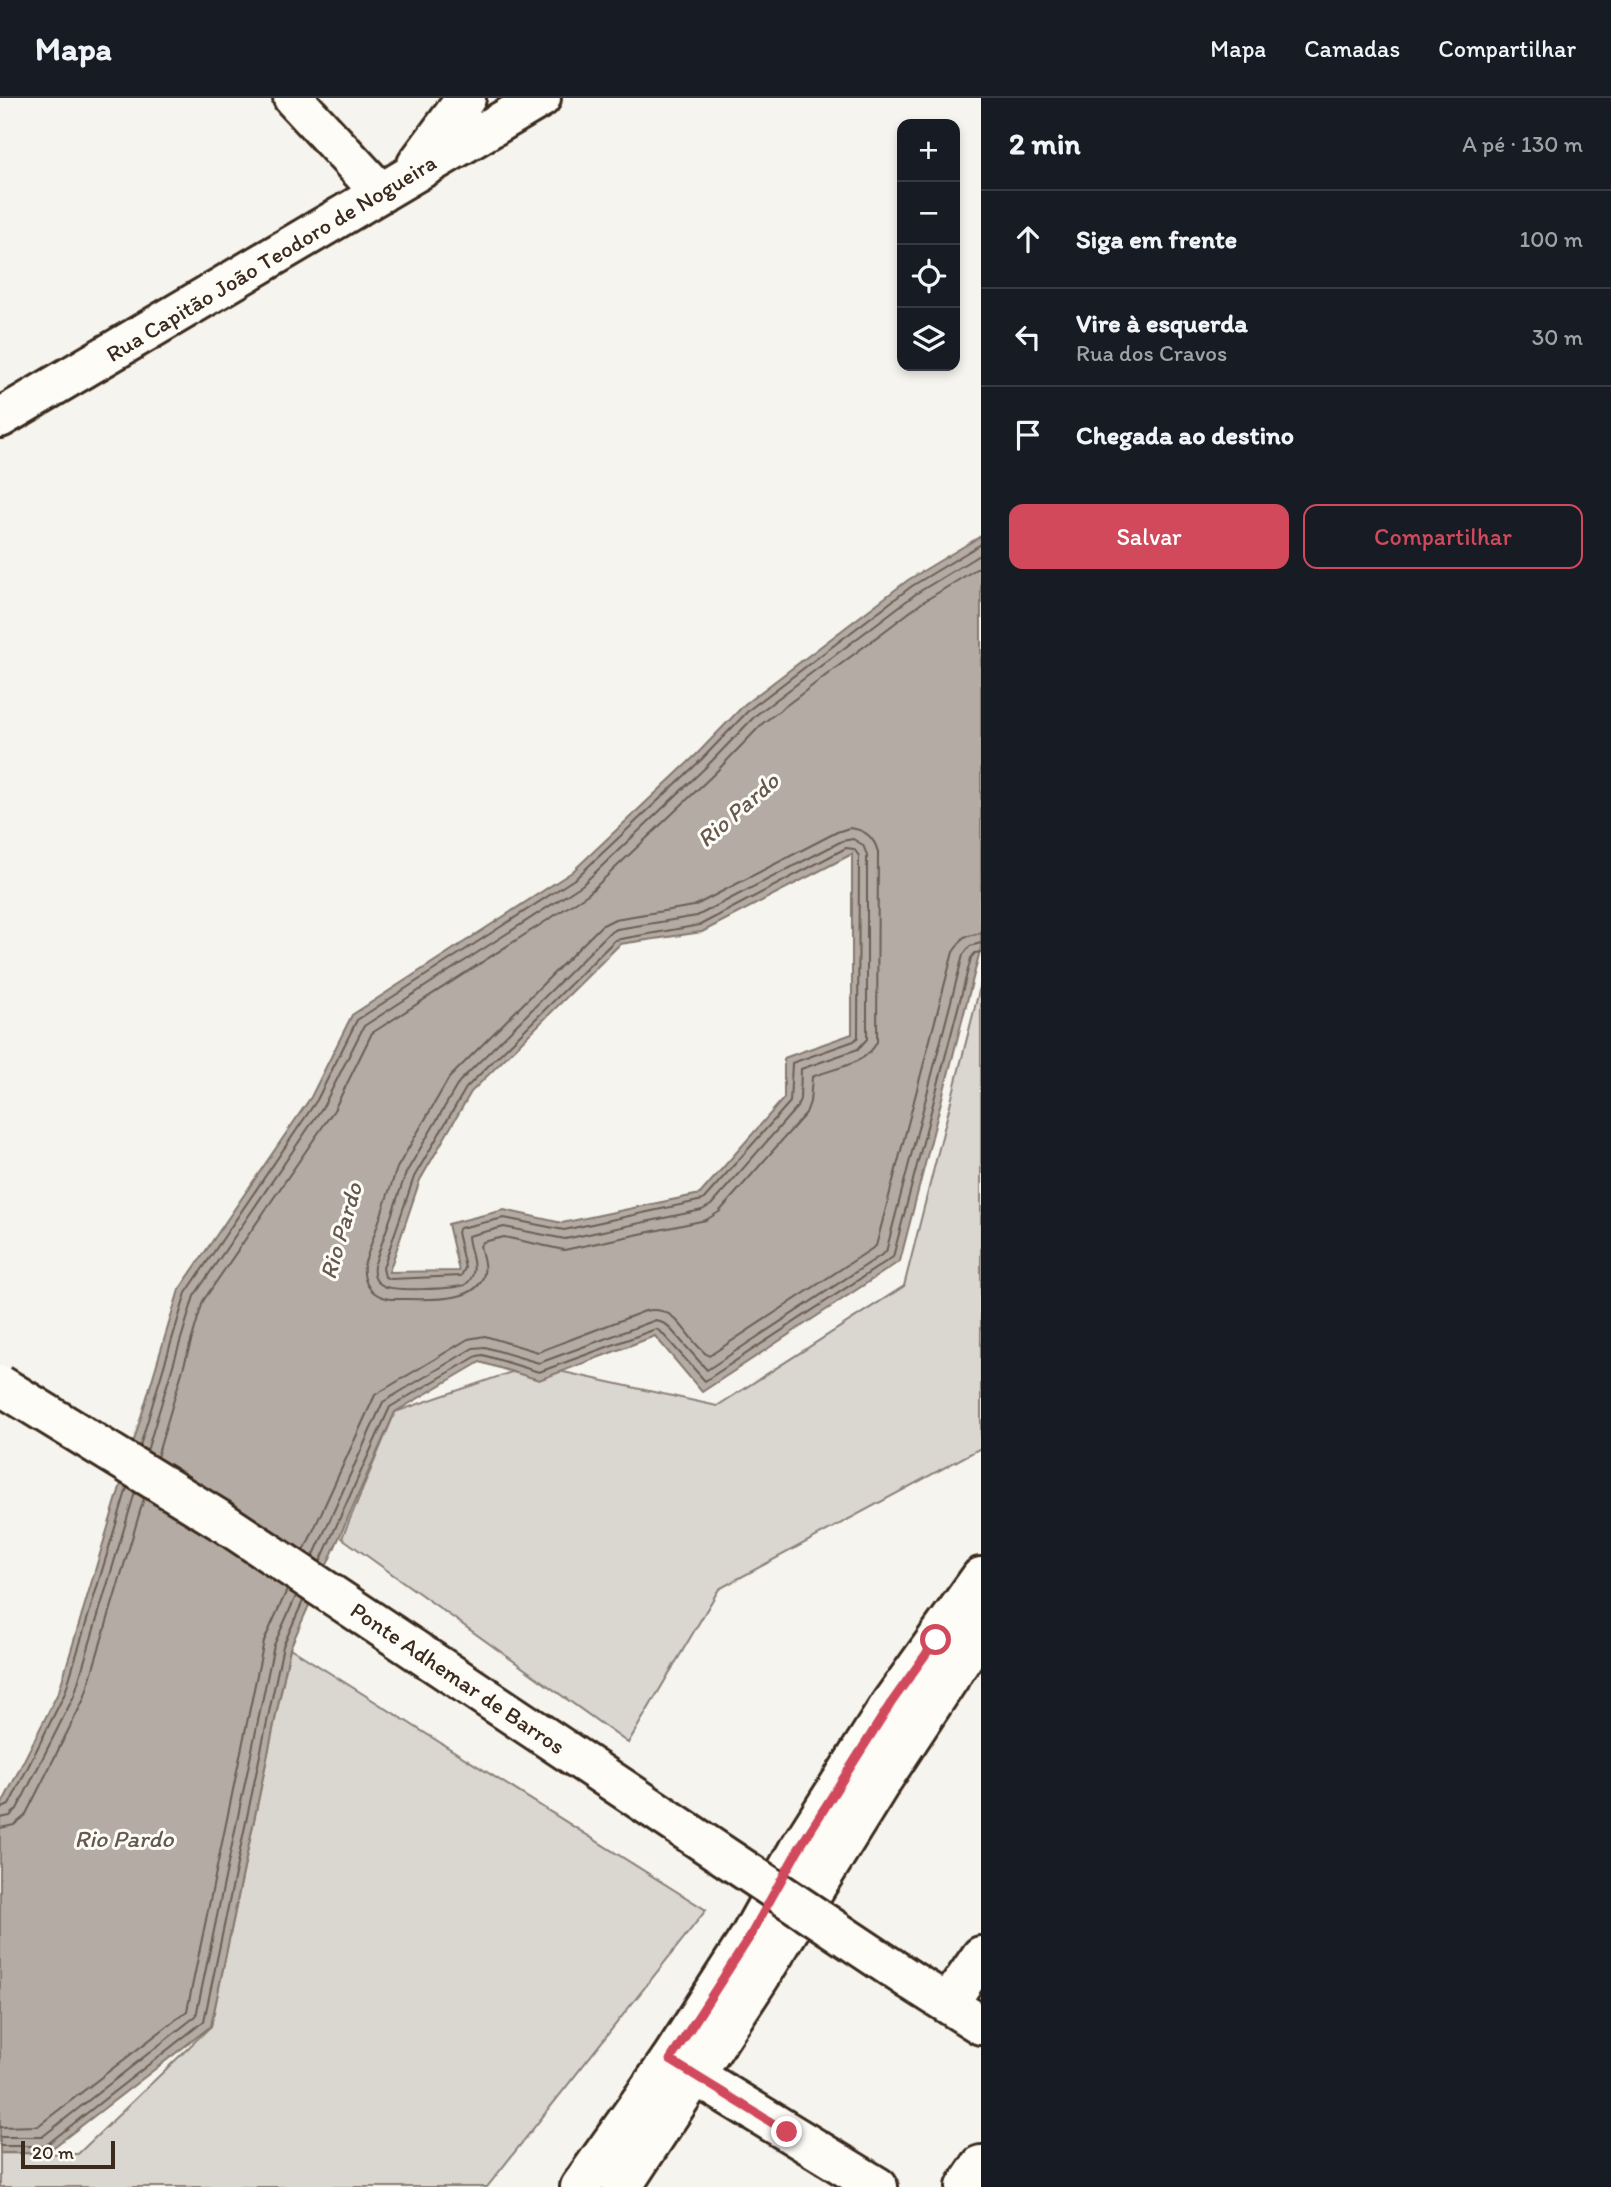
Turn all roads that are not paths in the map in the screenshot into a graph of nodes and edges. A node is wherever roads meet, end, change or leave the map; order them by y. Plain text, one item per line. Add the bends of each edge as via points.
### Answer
1 (293, 98) edge
2 (466, 98) edge
3 (541, 98) edge
4 (394, 185) junction
5 (0, 418) edge
6 (0, 1385) edge
7 (981, 1577) edge
8 (981, 1630) edge
9 (981, 1956) edge
10 (947, 2004) junction
11 (981, 2025) edge
12 (683, 2069) junction
13 (981, 2165) edge
14 (580, 2187) edge
15 (622, 2187) edge
16 (878, 2187) edge
17 (966, 2187) edge

1 - 4 street
2 - 4 street
3 - 4 street, Rua Capitão João Teodoro de Nogueira
4 - 5 street, Rua Capitão João Teodoro de Nogueira
6 - 10 street, Ponte Adhemar de Barros, bridge via 223,1521
7 - 12 street via 891,1703 798,1850
8 - 12 street
9 - 10 street
10 - 11 street, Ponte Adhemar de Barros
12 - 14 street
12 - 15 street
12 - 16 street
13 - 17 street

